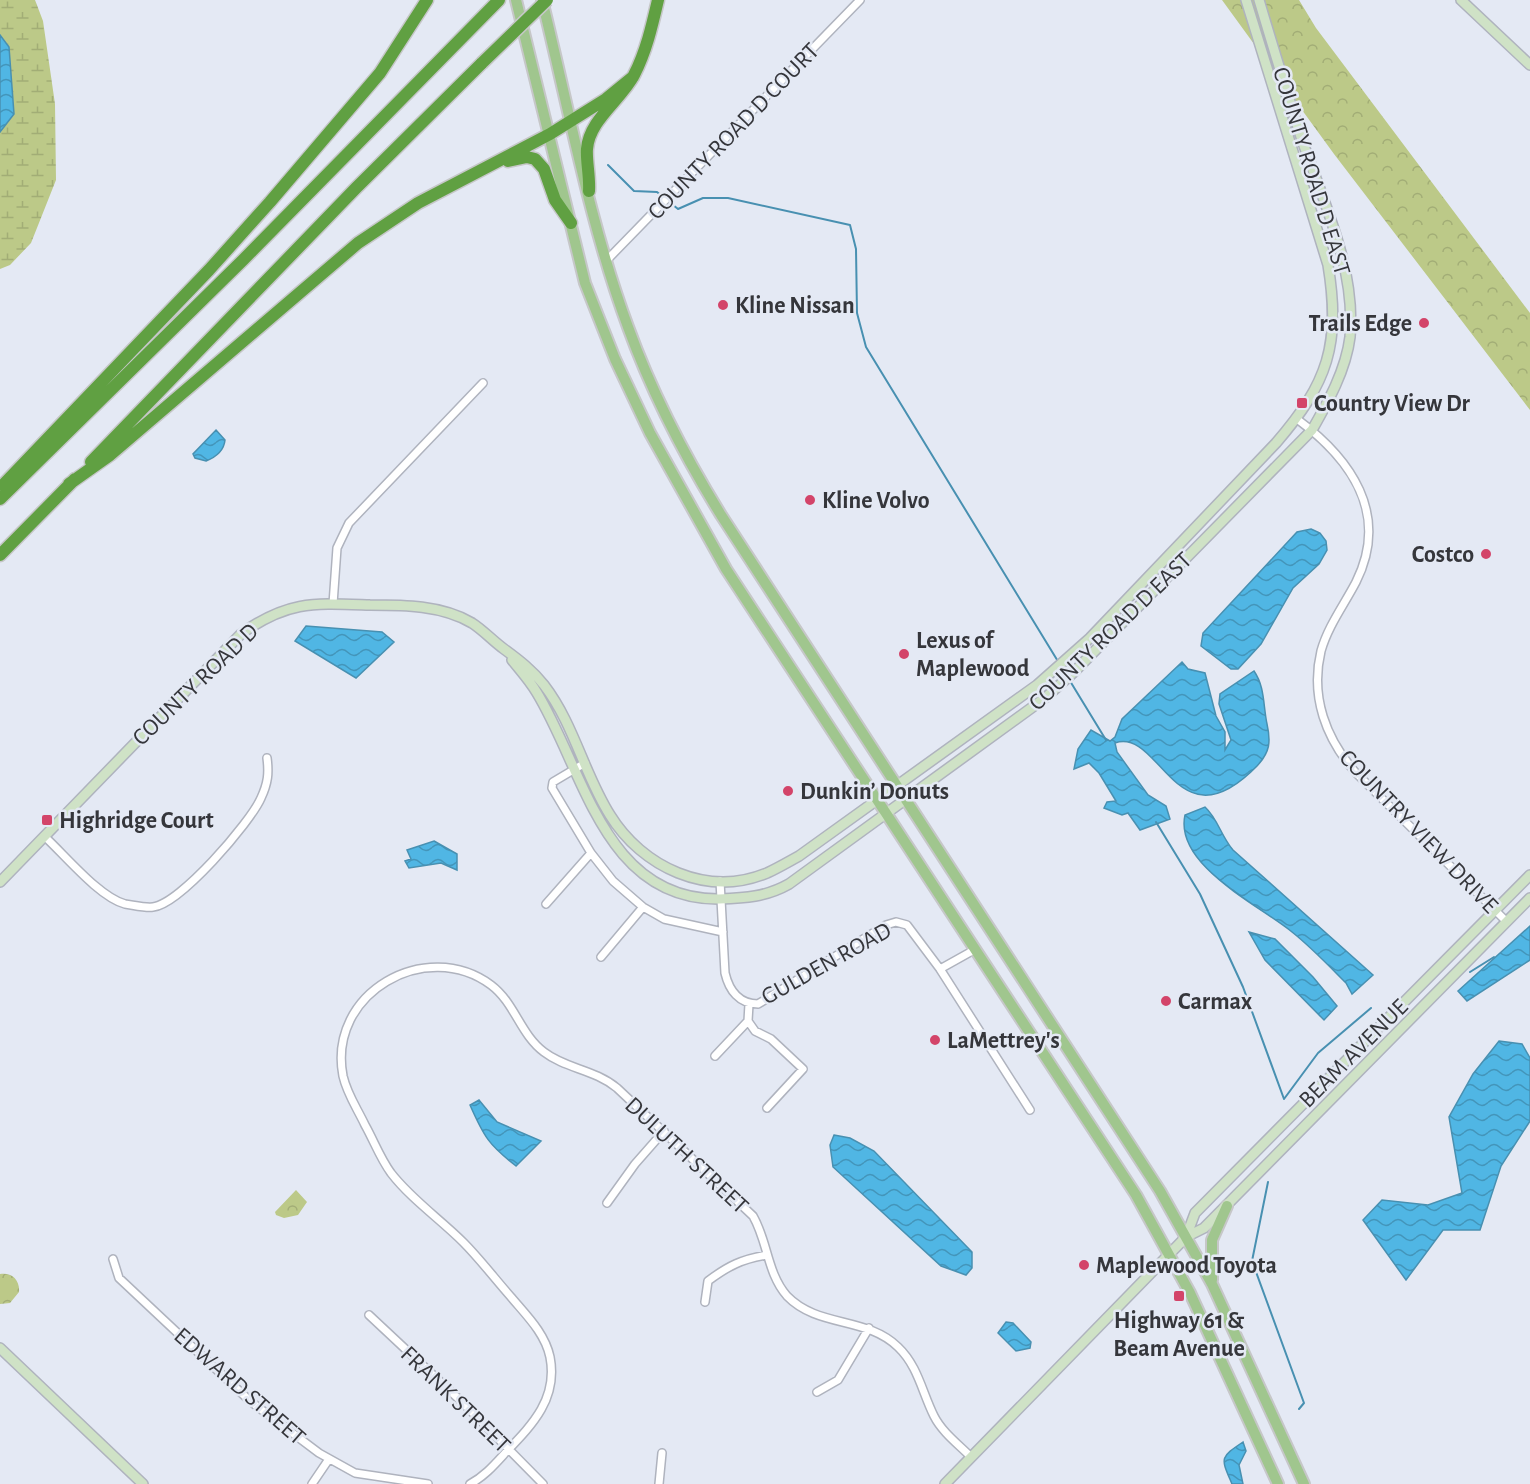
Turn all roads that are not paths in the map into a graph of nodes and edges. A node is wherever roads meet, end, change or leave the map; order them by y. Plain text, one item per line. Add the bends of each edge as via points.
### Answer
1 (422, 0) edge
2 (427, 0) edge
3 (499, 0) edge
4 (516, 0) edge
5 (545, 0) edge
6 (658, 0) edge
7 (860, 0) edge
8 (1246, 0) edge
9 (1259, 0) edge
10 (1461, 0) edge
11 (403, 40) junction
12 (1530, 65) edge
13 (633, 77) junction
14 (572, 120) junction
15 (550, 134) junction
16 (468, 176) junction
17 (589, 191) junction
18 (571, 223) junction
19 (606, 261) junction
20 (483, 383) dead end
21 (1297, 419) junction
22 (1312, 430) junction
23 (69, 484) junction
24 (0, 488) edge
25 (0, 499) edge
26 (0, 555) edge
27 (333, 604) junction
28 (503, 648) junction
29 (267, 758) dead end
30 (585, 763) junction
31 (574, 769) junction
32 (898, 785) junction
33 (907, 799) junction
34 (877, 800) junction
35 (886, 814) junction
36 (44, 836) junction
37 (591, 853) junction
38 (1530, 875) edge
39 (720, 881) junction
40 (0, 882) edge
41 (721, 898) junction
42 (1530, 898) edge
43 (546, 904) dead end
44 (643, 907) junction
45 (1496, 911) junction
46 (1507, 922) junction
47 (723, 932) junction
48 (974, 950) junction
49 (601, 957) dead end
50 (940, 969) junction
51 (749, 1004) junction
52 (748, 1021) junction
53 (715, 1056) dead end
54 (767, 1108) dead end
55 (1030, 1110) dead end
56 (664, 1131) junction
57 (607, 1203) dead end
58 (1227, 1206) junction
59 (1186, 1237) junction
60 (1170, 1254) junction
61 (767, 1255) junction
62 (113, 1259) dead end
63 (1212, 1284) junction
64 (705, 1302) dead end
65 (369, 1315) dead end
66 (869, 1328) junction
67 (0, 1348) edge
68 (817, 1392) dead end
69 (508, 1450) junction
70 (662, 1453) dead end
71 (971, 1457) junction
72 (329, 1459) junction
73 (143, 1484) edge
74 (312, 1484) edge
75 (428, 1484) edge
76 (470, 1484) edge
77 (543, 1484) edge
78 (659, 1484) edge
79 (945, 1484) edge
80 (1278, 1484) edge
81 (1305, 1484) edge

1 - 11 highway
2 - 11 highway
3 - 25 highway via 243,261
4 - 15 main road
5 - 14 main road
5 - 23 highway, bridge
6 - 13 highway
7 - 19 street, COUNTY ROAD D COURT
8 - 21 street, COUNTY ROAD D EAST via 1328,265 1334,303 1328,359 1317,388
9 - 22 street, COUNTY ROAD D EAST via 1344,261 1352,305 1343,364
10 - 12 street
11 - 24 highway via 362,96 209,270
13 - 14 highway
13 - 17 highway via 592,131 586,150
14 - 15 highway
14 - 17 main road
15 - 16 highway
15 - 18 main road
16 - 18 highway via 516,159 535,159
16 - 23 highway via 358,243 128,440
17 - 19 main road
18 - 34 main road via 591,298 615,359 671,475 726,569
19 - 32 main road via 648,376 686,455
20 - 27 street via 350,523 337,548
21 - 22 street, COUNTRY VIEW DRIVE
21 - 32 street, COUNTY ROAD D EAST via 1126,602 1066,660 1023,696
22 - 33 street, COUNTY ROAD D EAST via 1074,672 1045,698
22 - 45 street, COUNTRY VIEW DRIVE via 1348,468 1360,487 1369,536 1363,566 1322,651 1318,690 1324,721 1343,758 1356,773
23 - 26 highway
27 - 28 street, COUNTY ROAD D via 436,609 472,622
27 - 36 street, COUNTY ROAD D via 286,608 241,634
28 - 30 street, COUNTY ROAD D EAST via 526,665 545,687
28 - 31 street, COUNTY ROAD D EAST via 537,693
29 - 36 street via 269,777 261,800 238,831 175,896 153,907 123,903 104,892
30 - 31 street
30 - 39 street, COUNTY ROAD D EAST via 609,814 631,843 675,873
31 - 37 street via 553,782 552,788
31 - 41 street, COUNTY ROAD D EAST via 611,841 625,858 641,872 681,894
32 - 33 main road
32 - 34 street, COUNTY ROAD D EAST
33 - 35 street, COUNTY ROAD D EAST
33 - 59 main road
34 - 35 main road
34 - 39 street, COUNTY ROAD D EAST via 799,856 765,874
35 - 41 street, COUNTY ROAD D EAST via 778,890 751,898
35 - 48 main road
36 - 40 street, COUNTY ROAD D
37 - 43 street
37 - 44 street via 613,881
38 - 45 street, BEAM AVENUE
39 - 41 street, GULDEN ROAD
41 - 47 street, GULDEN ROAD
42 - 46 street, BEAM AVENUE
44 - 47 street via 664,919
44 - 49 street
45 - 46 street, COUNTRY VIEW DRIVE
45 - 59 street, BEAM AVENUE via 1195,1214
46 - 58 street, BEAM AVENUE
47 - 51 street, GULDEN ROAD via 729,986
48 - 50 street
48 - 60 main road via 1136,1195
50 - 51 street, GULDEN ROAD via 915,933 896,922 771,997
50 - 55 street, GULDEN ROAD
51 - 52 street
52 - 53 street
52 - 54 street via 803,1069
56 - 57 street
56 - 61 street, DULUTH STREET via 753,1216
56 - 69 street, DULUTH STREET via 607,1080 559,1062 542,1051 503,996 470,973 447,967 419,968 393,976 368,994 350,1020 341,1058 346,1087 393,1175 465,1244 533,1323 546,1345 552,1379 546,1404
58 - 59 street, BEAM AVENUE via 1204,1228
58 - 63 main road via 1212,1240
59 - 60 street, BEAM AVENUE
59 - 63 main road
60 - 71 street, BEAM AVENUE
60 - 80 main road
61 - 64 street via 741,1259 723,1269 708,1281
61 - 66 street, DULUTH STREET via 779,1285 796,1304 817,1316
62 - 72 street, EDWARD STREET via 119,1278 250,1401
63 - 81 main road
65 - 69 street, FRANK STREET
66 - 68 street via 838,1380
66 - 71 street, DULUTH STREET via 886,1337 908,1358 940,1425
67 - 73 street
69 - 76 street
69 - 77 street, FRANK STREET
70 - 78 street
71 - 79 street, BEAM AVENUE
72 - 74 street
72 - 75 street, EDWARD STREET via 355,1473

